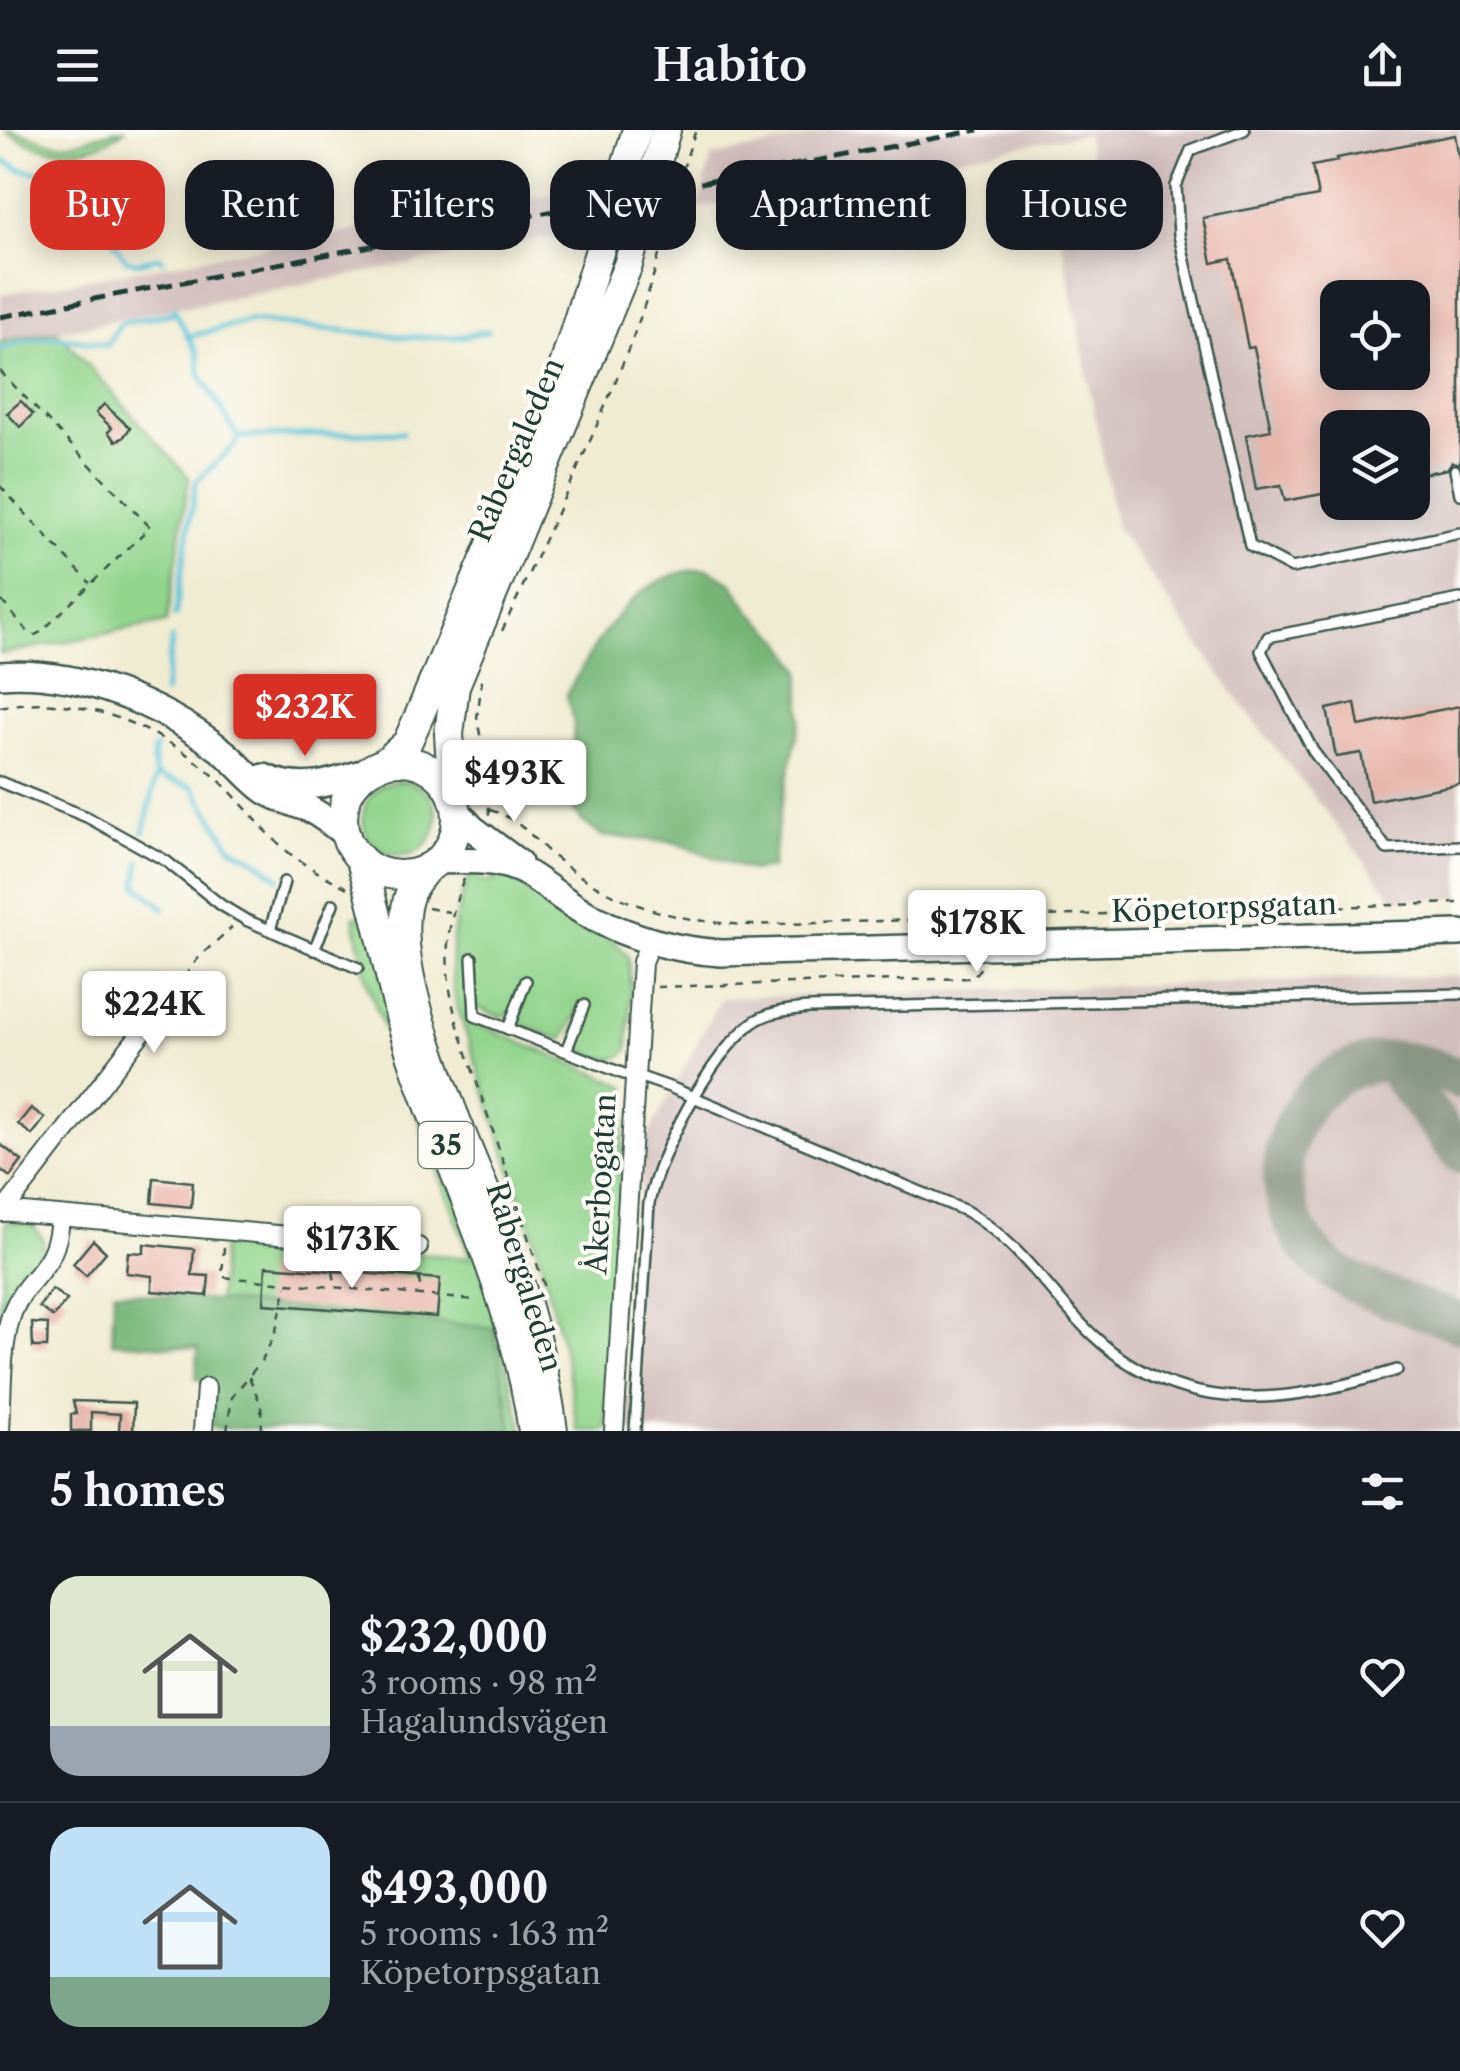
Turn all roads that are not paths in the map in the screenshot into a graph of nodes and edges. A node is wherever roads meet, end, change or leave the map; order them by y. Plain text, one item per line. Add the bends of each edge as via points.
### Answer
1 (637, 130) edge
2 (666, 130) edge
3 (1244, 130) edge
4 (1455, 470) dead end
5 (1460, 494) edge
6 (1460, 533) edge
7 (1460, 599) edge
8 (0, 674) edge
9 (238, 766) junction
10 (376, 767) junction
11 (0, 782) edge
12 (455, 803) junction
13 (1460, 846) edge
14 (353, 847) junction
15 (432, 864) junction
16 (528, 875) junction
17 (284, 882) dead end
18 (333, 904) dead end
19 (270, 930) junction
20 (1460, 933) edge
21 (650, 942) junction
22 (314, 950) junction
23 (472, 958) dead end
24 (358, 968) dead end
25 (526, 981) dead end
26 (1460, 994) edge
27 (584, 1004) dead end
28 (155, 1015) road end
29 (508, 1028) junction
30 (566, 1052) junction
31 (635, 1075) junction
32 (694, 1098) junction
33 (1, 1212) edge
34 (60, 1217) junction
35 (416, 1247) road end
36 (1397, 1370) dead end
37 (206, 1388) dead end
38 (0, 1431) edge
39 (204, 1431) edge
40 (533, 1431) edge
41 (553, 1431) edge
42 (614, 1431) edge
43 (634, 1431) edge

1 - 10 main road, Råbergaleden / 35 via 558,385 420,714 406,743
2 - 12 main road, Råbergaleden / 35 via 628,266 455,686 448,745
3 - 6 lane via 1191,150 1176,186 1178,235 1250,546 1292,568
4 - 5 lane
7 - 13 lane via 1268,637 1261,650 1313,751 1388,849
8 - 9 street via 98,686 138,701
9 - 10 street via 293,786 335,782
9 - 14 street via 270,794 318,814
10 - 12 main road via 400,761 424,766 439,776
10 - 14 main road, 35 via 347,798 344,817
11 - 19 lane via 128,839 221,905
12 - 15 main road, 35 via 453,838
12 - 16 street, Köpetorpsgatan via 472,828
14 - 15 main road via 392,874
14 - 40 main road, Råbergaleden / 35 via 381,925 406,1040 504,1301
15 - 16 street, Köpetorpsgatan via 494,862
15 - 41 main road, Råbergaleden / 35 via 410,892 406,917 416,1003 524,1296
16 - 21 street, Köpetorpsgatan via 592,917
17 - 19 lane
18 - 22 lane
19 - 22 lane
20 - 21 street, Köpetorpsgatan via 721,953
21 - 31 street, Åkerbogatan via 642,962
22 - 24 lane
23 - 29 lane via 475,1016
25 - 29 lane
26 - 32 lane via 782,1011 752,1023
27 - 30 lane
28 - 33 street
29 - 30 lane
30 - 31 lane
31 - 32 lane
31 - 42 street, Åkerbogatan
32 - 36 lane via 984,1222 1022,1254 1095,1338 1153,1376 1222,1397 1273,1398
32 - 43 lane via 654,1178 649,1203
33 - 34 street
34 - 35 street
34 - 38 street via 53,1255 11,1316
37 - 39 street

